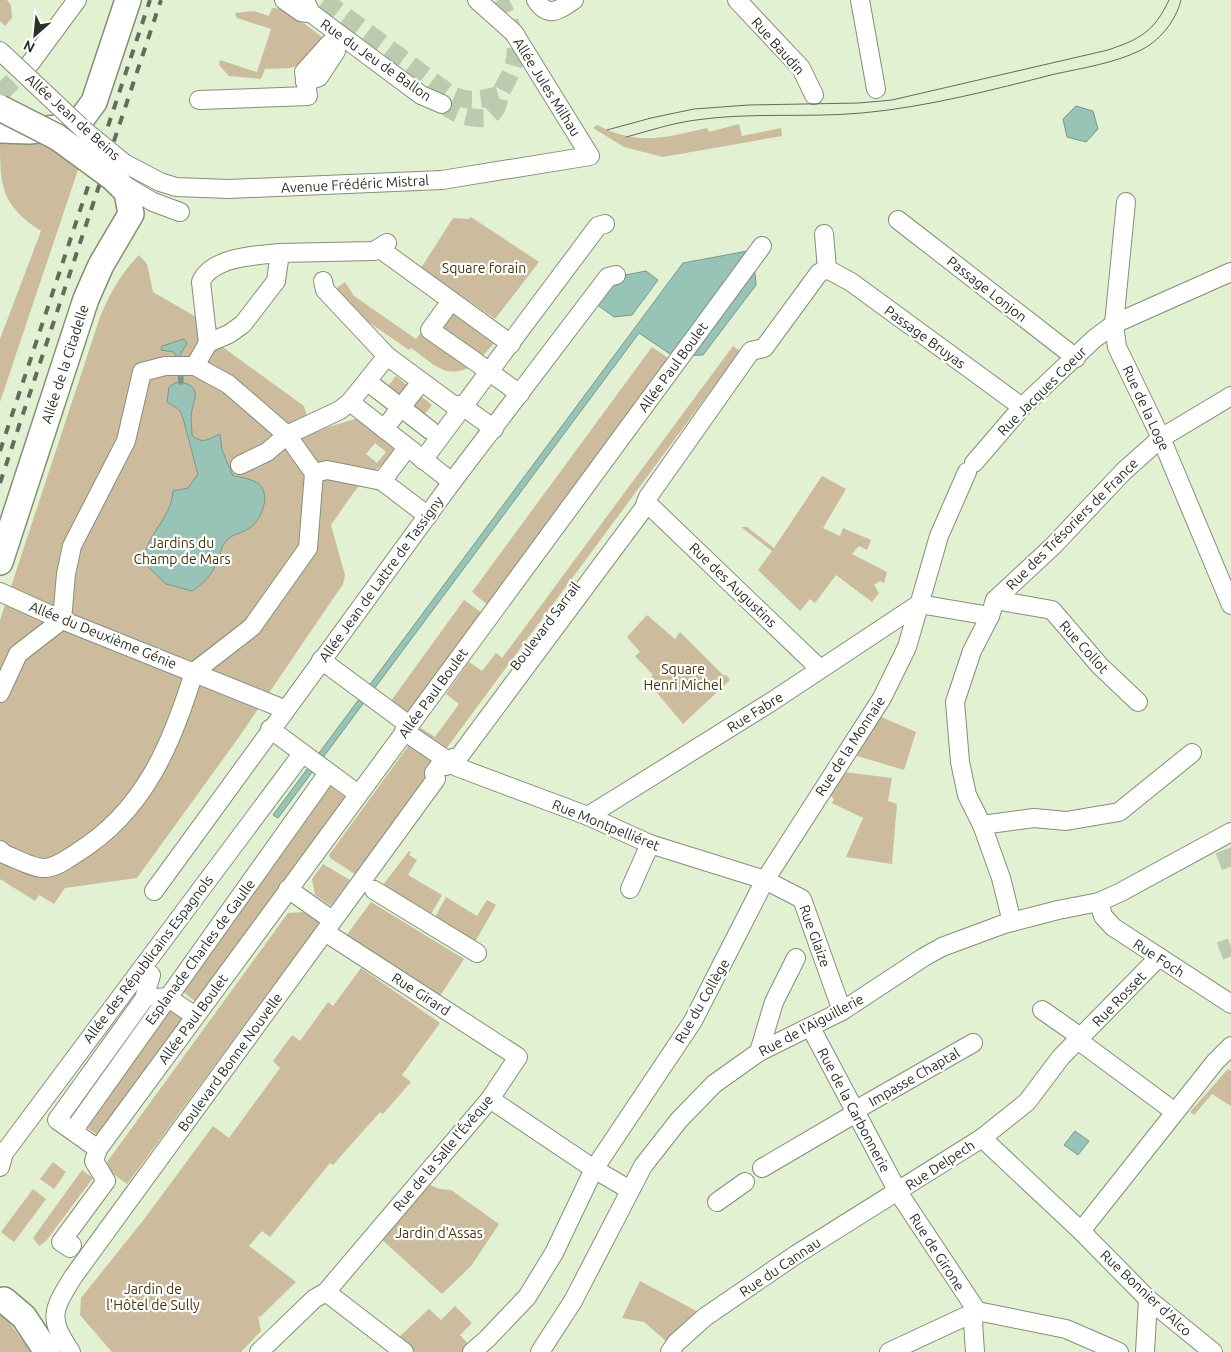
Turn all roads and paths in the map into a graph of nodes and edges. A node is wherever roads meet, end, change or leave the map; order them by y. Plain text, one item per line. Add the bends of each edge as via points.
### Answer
1 (78, 0) edge
2 (128, 0) edge
3 (284, 0) edge
4 (300, 0) edge
5 (477, 0) edge
6 (536, 0) edge
7 (574, 0) edge
8 (737, 0) edge
9 (860, 0) edge
10 (311, 13) junction
11 (338, 38) junction
12 (0, 51) edge
13 (22, 65) junction
14 (876, 89) dead end
15 (814, 95) dead end
16 (199, 100) dead end
17 (442, 104) tunnel mouth
18 (0, 108) edge
19 (0, 130) edge
20 (590, 156) joint
21 (118, 170) junction
22 (1126, 202) dead end
23 (180, 212) dead end
24 (898, 220) dead end
25 (605, 224) dead end
26 (824, 234) dead end
27 (762, 246) dead end
28 (280, 253) junction
29 (827, 269) junction
30 (1231, 272) edge
31 (616, 275) dead end
32 (323, 281) dead end
33 (451, 301) junction
34 (1114, 324) junction
35 (208, 343) junction
36 (511, 344) junction
37 (387, 356) junction
38 (1076, 358) junction
39 (195, 366) junction
40 (481, 366) junction
41 (368, 382) junction
42 (421, 382) junction
43 (520, 394) junction
44 (1231, 396) edge
45 (350, 402) junction
46 (458, 406) junction
47 (401, 407) junction
48 (1022, 407) junction
49 (384, 429) junction
50 (494, 429) junction
51 (430, 430) junction
52 (287, 435) junction
53 (1161, 438) junction
54 (414, 454) junction
55 (240, 465) dead end
56 (314, 472) junction
57 (382, 481) junction
58 (452, 482) junction
59 (646, 502) junction
60 (428, 516) junction
61 (0, 562) edge
62 (6, 595) edge
63 (919, 604) junction
64 (1231, 604) edge
65 (993, 608) junction
66 (62, 620) junction
67 (321, 660) junction
68 (820, 669) junction
69 (194, 672) junction
70 (0, 693) edge
71 (1138, 702) dead end
72 (284, 709) junction
73 (407, 728) junction
74 (270, 729) junction
75 (1192, 753) dead end
76 (302, 754) junction
77 (446, 766) junction
78 (328, 773) junction
79 (358, 794) junction
80 (588, 816) junction
81 (982, 825) junction
82 (1225, 840) edge
83 (650, 844) junction
84 (0, 850) edge
85 (765, 880) junction
86 (288, 889) junction
87 (630, 889) dead end
88 (154, 890) dead end
89 (374, 890) dead end
90 (1100, 902) junction
91 (1012, 922) junction
92 (329, 926) junction
93 (477, 953) dead end
94 (1159, 957) junction
95 (796, 958) dead end
96 (151, 975) dead end
97 (168, 997) junction
98 (144, 999) junction
99 (1231, 1004) edge
100 (1042, 1010) dead end
101 (842, 1012) junction
102 (195, 1016) junction
103 (811, 1028) junction
104 (1081, 1039) junction
105 (973, 1042) dead end
106 (1229, 1049) edge
107 (759, 1052) junction
108 (518, 1057) joint
109 (490, 1099) junction
110 (854, 1111) junction
111 (1175, 1112) junction
112 (74, 1131) junction
113 (982, 1138) junction
114 (101, 1144) junction
115 (0, 1167) edge
116 (762, 1168) dead end
117 (594, 1169) junction
118 (744, 1182) dead end
119 (630, 1190) junction
120 (898, 1192) junction
121 (717, 1202) dead end
122 (1081, 1231) junction
123 (72, 1245) dead end
124 (326, 1292) junction
125 (1148, 1299) junction
126 (4, 1300) dead end
127 (977, 1311) junction
128 (47, 1352) edge
129 (72, 1352) edge
130 (259, 1352) edge
131 (404, 1352) edge
132 (472, 1352) edge
133 (540, 1352) edge
134 (670, 1352) edge
135 (889, 1352) edge
136 (975, 1352) edge
137 (1119, 1352) edge
138 (1145, 1352) edge
139 (1213, 1352) edge

1 - 13 street
2 - 19 street via 94,102 75,122 29,131
3 - 10 street, Rue du Jeu de Ballon via 301,12
4 - 10 street, Rue du Jeu de Ballon
5 - 20 street, Allée Jules Milhau via 514,34
6 - 7 street via 550,13
8 - 15 street, Rue Baudin via 801,68
9 - 14 street
10 - 11 street, Rue du Jeu de Ballon
11 - 16 street via 304,72 308,96
11 - 17 street, Rue du Jeu de Ballon via 421,95
12 - 13 street, Allée Jean de Beins
13 - 21 street, Allée Jean de Beins, bridge
18 - 21 street, Allée de la Citadelle, bridge
20 - 21 street, Avenue Frédéric Mistral via 442,180 198,189
21 - 23 street via 153,202
21 - 61 street, Allée de la Citadelle via 131,214 92,284
22 - 34 street, Rue de la Loge
24 - 38 street, Passage Lonjon
25 - 36 street via 598,226
26 - 29 street
27 - 73 street, Allée Paul Boulet
28 - 33 street via 383,246
28 - 35 street via 276,281 243,324
28 - 35 street via 241,257 218,266 203,277
29 - 48 street, Passage Bruyas via 851,282
29 - 59 street, Boulevard Sarrail via 819,273 764,348 752,351
30 - 34 street, Rue Jacques Coeur
31 - 43 street, Allée Jean de Lattre de Tassigny via 608,277
32 - 37 street via 325,290
33 - 36 street
33 - 40 street via 430,330
34 - 38 street, Rue Jacques Coeur
34 - 53 street, Rue de la Loge via 1118,347
35 - 39 street
36 - 40 street
37 - 41 street
37 - 42 street
38 - 48 street, Rue Jacques Coeur
39 - 52 street via 228,384
39 - 66 street via 165,366 142,372 126,441 72,546
40 - 43 street
40 - 46 street
41 - 45 street
41 - 47 street
42 - 46 street
42 - 47 street
43 - 50 street, Allée Jean de Lattre de Tassigny
44 - 53 street, Rue des Trésoriers de France
45 - 49 street
45 - 52 street
46 - 50 street
46 - 51 street
46 - 54 street
47 - 49 street
47 - 51 street
48 - 63 street, Rue Jacques Coeur via 971,467 939,536
49 - 54 street
50 - 58 street, Allée Jean de Lattre de Tassigny
51 - 54 street
52 - 55 street via 267,452
52 - 56 street
53 - 64 street, Rue de la Loge
53 - 65 street, Rue des Trésoriers de France via 1124,471
54 - 57 street
54 - 58 street
56 - 57 street via 327,470
56 - 69 street via 308,548 252,627
57 - 60 street
58 - 60 street, Allée Jean de Lattre de Tassigny
59 - 68 street, Rue des Augustins
59 - 77 street, Boulevard Sarrail via 637,503 451,753
60 - 67 street, Allée Jean de Lattre de Tassigny
62 - 66 street, Allée du Deuxième Génie
63 - 65 street, Rue Collot
63 - 68 street, Rue Fabre
63 - 85 street, Rue de la Monnaie via 907,647 882,698
65 - 71 street, Rue Collot via 1052,610 1100,666
65 - 81 street via 972,651 955,702 960,762 968,795
66 - 69 street, Allée du Deuxième Génie
66 - 70 street via 18,654
67 - 72 street, Allée Jean de Lattre de Tassigny
67 - 73 street
68 - 80 street, Rue Fabre
69 - 72 street, Allée du Deuxième Génie
69 - 84 street via 163,757 144,789 108,830 62,862 43,868
72 - 74 street, Allée Jean de Lattre de Tassigny
73 - 77 street, Rue Montpelliéret
73 - 79 street, Allée Paul Boulet
74 - 76 street
74 - 88 street, Allée Jean de Lattre de Tassigny
75 - 81 street via 1119,812 1066,821 1034,818
76 - 78 street
76 - 115 street, Allée des Républicains Espagnols via 4,1153
77 - 80 street, Rue Montpelliéret
77 - 92 street, Boulevard Bonne Nouvelle
78 - 79 street
78 - 97 street, Esplanade Charles de Gaulle
79 - 86 street, Allée Paul Boulet
80 - 83 street, Rue Montpelliéret
81 - 91 street
82 - 90 street, Rue de l'Aiguillerie
83 - 85 street, Rue Montpelliéret
83 - 87 street
85 - 101 street, Rue Glaize via 802,899
85 - 117 street, Rue du Collège via 693,1021
86 - 92 street, Rue Girard
86 - 102 street, Allée Paul Boulet
89 - 93 street
90 - 91 street, Rue de l'Aiguillerie
90 - 94 street, Rue Foch via 1103,916 1113,927
91 - 101 street, Rue de l'Aiguillerie via 924,957
92 - 108 street, Rue Girard
92 - 129 street, Boulevard Bonne Nouvelle via 58,1301 54,1311 56,1327
94 - 99 street, Rue Foch
94 - 104 street, Rue Rosset
95 - 107 street via 774,1002
96 - 98 street
97 - 98 street, Allée des Républicains Espagnols
97 - 102 street
97 - 112 street, Esplanade Charles de Gaulle
98 - 112 street, Allée des Républicains Espagnols via 57,1120
100 - 104 street
101 - 103 street, Rue de l'Aiguillerie
102 - 114 street, Allée Paul Boulet
103 - 107 street, Rue de l'Aiguillerie
103 - 110 street, Rue de la Carbonnerie
104 - 111 street
104 - 113 street, Rue Rosset via 1061,1057 1027,1102
105 - 110 street, Impasse Chaptal
106 - 111 street
107 - 119 street, Rue de l'Aiguillerie via 714,1084 679,1120 643,1166
108 - 109 street, Rue de la Salle l'Évêque
109 - 117 street
109 - 124 street, Rue de la Salle l'Évêque
110 - 116 street, Impasse Chaptal
110 - 120 street, Rue de la Carbonnerie
111 - 122 street
112 - 114 street, Allée des Républicains Espagnols
113 - 120 street, Rue Delpech
113 - 122 street, Rue Bonnier d'Alco
114 - 123 street via 94,1161 106,1182 61,1242 70,1248
117 - 119 street
117 - 132 street, Rue du Collège via 554,1253 527,1297
118 - 121 street
119 - 133 street, Rue de l'Aiguillerie via 573,1301
120 - 127 street, Rue de Girone
120 - 134 street, Rue du Cannau via 705,1316
122 - 125 street, Rue Bonnier d'Alco
124 - 130 street, Rue de la Salle l'Évêque via 314,1299
124 - 131 street
125 - 138 street
125 - 139 street, Rue Bonnier d'Alco
126 - 128 street via 24,1318
127 - 135 street
127 - 136 street via 973,1322
127 - 137 street via 1066,1329

